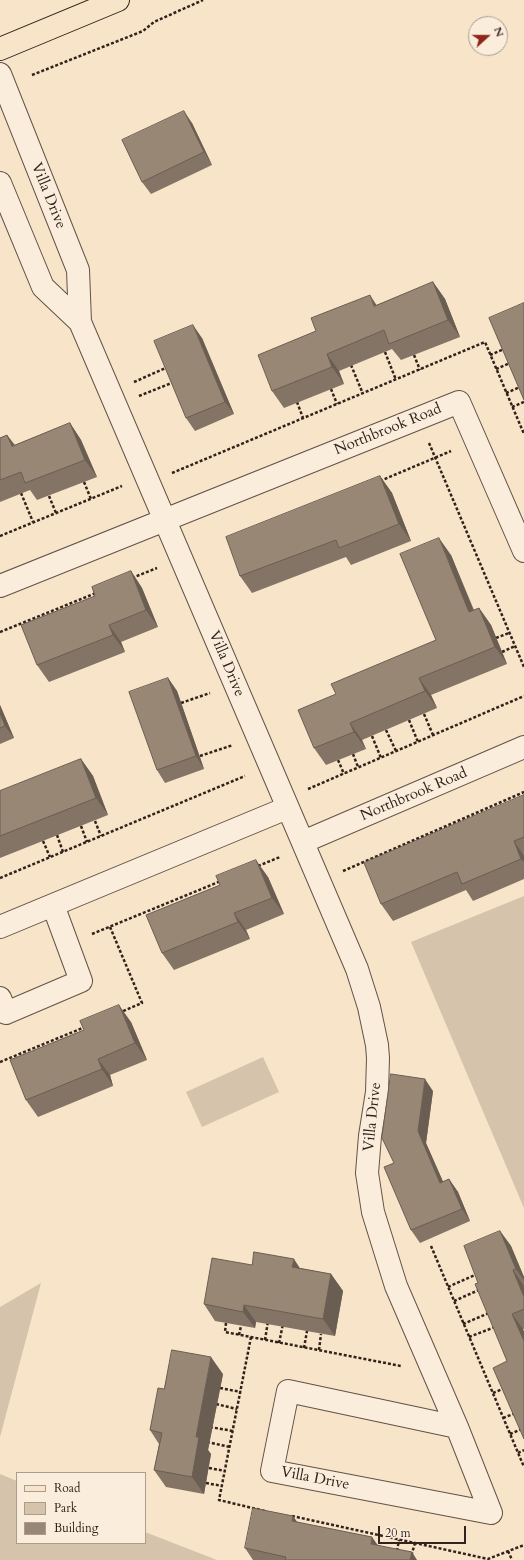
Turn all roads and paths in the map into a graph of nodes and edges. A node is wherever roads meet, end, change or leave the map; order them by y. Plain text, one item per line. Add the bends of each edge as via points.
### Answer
1 (118, 0) edge
2 (203, 0) edge
3 (0, 49) edge
4 (0, 74) edge
5 (32, 75) dead end
6 (0, 183) edge
7 (80, 322) junction
8 (507, 348) edge
9 (385, 352) edge
10 (414, 355) dead end
11 (490, 355) junction
12 (512, 362) edge
13 (352, 365) dead end
14 (168, 367) edge
15 (496, 369) junction
16 (420, 370) junction
17 (131, 377) dead end
18 (396, 380) junction
19 (133, 382) junction
20 (174, 382) edge
21 (522, 386) edge
22 (331, 389) dead end
23 (506, 393) junction
24 (363, 394) junction
25 (139, 396) junction
26 (297, 402) dead end
27 (524, 402) edge
28 (142, 403) dead end
29 (337, 404) junction
30 (512, 407) junction
31 (303, 418) junction
32 (523, 429) edge
33 (524, 434) edge
34 (427, 440) dead end
35 (457, 449) dead end
36 (435, 458) junction
37 (168, 466) dead end
38 (84, 482) dead end
39 (128, 483) dead end
40 (380, 487) edge
41 (21, 493) edge
42 (49, 496) dead end
43 (91, 498) junction
44 (56, 513) junction
45 (165, 520) junction
46 (33, 522) junction
47 (0, 536) edge
48 (524, 551) edge
49 (158, 567) dead end
50 (131, 578) edge
51 (0, 586) edge
52 (99, 591) edge
53 (88, 596) junction
54 (74, 602) junction
55 (90, 603) edge
56 (76, 609) edge
57 (34, 618) junction
58 (38, 624) edge
59 (0, 632) edge
60 (509, 633) junction
61 (496, 638) dead end
62 (515, 646) junction
63 (502, 652) dead end
64 (524, 667) edge
65 (211, 692) dead end
66 (524, 696) edge
67 (181, 703) dead end
68 (424, 714) dead end
69 (409, 720) dead end
70 (386, 730) dead end
71 (433, 735) junction
72 (372, 736) dead end
73 (418, 742) junction
74 (234, 745) dead end
75 (524, 747) edge
76 (396, 751) junction
77 (353, 754) dead end
78 (200, 756) dead end
79 (381, 758) junction
80 (338, 760) dead end
81 (358, 767) junction
82 (344, 774) junction
83 (247, 775) dead end
84 (308, 790) dead end
85 (524, 792) edge
86 (287, 808) junction
87 (489, 808) junction
88 (473, 814) junction
89 (492, 815) edge
90 (95, 821) dead end
91 (476, 821) edge
92 (455, 822) junction
93 (81, 826) dead end
94 (458, 829) edge
95 (430, 833) junction
96 (57, 835) dead end
97 (101, 836) junction
98 (416, 839) junction
99 (433, 840) edge
100 (43, 841) dead end
101 (87, 842) junction
102 (303, 842) junction
103 (419, 846) edge
104 (394, 849) junction
105 (63, 852) junction
106 (380, 855) junction
107 (281, 856) dead end
108 (396, 856) edge
109 (50, 857) junction
110 (382, 862) edge
111 (254, 867) edge
112 (336, 874) dead end
113 (0, 878) edge
114 (227, 879) edge
115 (213, 884) junction
116 (198, 890) junction
117 (216, 891) edge
118 (200, 896) edge
119 (176, 900) junction
120 (53, 906) junction
121 (161, 906) junction
122 (178, 907) edge
123 (164, 912) edge
124 (0, 927) edge
125 (110, 927) junction
126 (90, 934) dead end
127 (0, 998) edge
128 (120, 1012) edge
129 (91, 1024) edge
130 (77, 1030) junction
131 (62, 1036) junction
132 (79, 1037) edge
133 (65, 1042) edge
134 (39, 1046) junction
135 (24, 1052) junction
136 (42, 1053) edge
137 (27, 1059) edge
138 (0, 1062) edge
139 (430, 1246) dead end
140 (479, 1273) edge
141 (448, 1286) junction
142 (485, 1287) edge
143 (454, 1301) junction
144 (491, 1312) edge
145 (269, 1317) edge
146 (284, 1320) edge
147 (226, 1323) edge
148 (463, 1324) junction
149 (241, 1326) edge
150 (496, 1326) edge
151 (307, 1331) edge
152 (321, 1334) edge
153 (239, 1335) junction
154 (469, 1337) junction
155 (265, 1340) junction
156 (279, 1343) junction
157 (304, 1348) junction
158 (319, 1350) junction
159 (404, 1367) dead end
160 (220, 1388) dead end
161 (506, 1388) edge
162 (240, 1392) dead end
163 (493, 1393) junction
164 (216, 1404) dead end
165 (237, 1409) dead end
166 (520, 1411) edge
167 (503, 1418) junction
168 (457, 1426) junction
169 (207, 1427) dead end
170 (524, 1428) edge
171 (233, 1431) dead end
172 (510, 1434) junction
173 (204, 1442) dead end
174 (230, 1447) dead end
175 (524, 1450) edge
176 (518, 1453) junction
177 (524, 1466) edge
178 (209, 1468) dead end
179 (225, 1471) dead end
180 (206, 1483) dead end
181 (222, 1486) dead end
182 (296, 1517) dead end
183 (318, 1522) dead end
184 (294, 1524) edge
185 (318, 1528) edge
186 (360, 1531) dead end
187 (375, 1534) dead end
188 (359, 1537) edge
189 (374, 1540) dead end
190 (399, 1540) dead end
191 (414, 1543) dead end
192 (508, 1551) dead end
193 (396, 1553) edge
194 (410, 1560) edge
195 (512, 1560) edge

1 - 3 main road
2 - 5 path via 154,22 143,31
4 - 7 lane, Villa Drive via 78,270
6 - 7 lane, Villa Drive via 43,287
7 - 45 lane, Villa Drive
8 - 11 path
9 - 18 path
10 - 16 path
11 - 15 path
11 - 16 path via 485,342
12 - 15 path
13 - 24 path
14 - 19 path
15 - 23 path
16 - 18 path
17 - 19 path
18 - 24 path
19 - 25 path
20 - 25 path
21 - 23 path
22 - 29 path
23 - 30 path
24 - 29 path
25 - 28 path
26 - 31 path
27 - 30 path
29 - 31 path
30 - 32 path
31 - 37 path via 172,474
32 - 33 path
34 - 36 path
35 - 36 path
36 - 40 path via 378,482
36 - 60 path
38 - 43 path
39 - 43 path
41 - 46 path
42 - 44 path
43 - 44 path
44 - 46 path
45 - 48 lane, Northbrook Road via 459,402
45 - 51 lane
45 - 86 lane, Villa Drive
46 - 47 path
49 - 50 path
52 - 53 path
53 - 54 path
53 - 55 path
54 - 56 path
54 - 57 path
57 - 58 path
57 - 59 path
60 - 61 path
60 - 62 path
62 - 63 path
62 - 64 path
65 - 67 path
66 - 71 path
68 - 71 path
69 - 73 path
70 - 76 path
71 - 73 path
72 - 79 path
73 - 76 path
74 - 78 path
75 - 102 lane, Northbrook Road
76 - 79 path
77 - 81 path
79 - 81 path
80 - 82 path
81 - 82 path
82 - 84 path
83 - 97 path
85 - 87 path
86 - 102 lane, Villa Drive
86 - 120 lane
87 - 88 path
87 - 89 path
88 - 91 path
88 - 92 path
90 - 97 path
92 - 94 path
92 - 95 path
93 - 101 path
95 - 98 path
95 - 99 path
96 - 105 path
97 - 101 path
98 - 103 path
98 - 104 path
100 - 109 path
101 - 105 path
102 - 168 lane, Villa Drive via 357,969 377,1045 377,1092 367,1173 372,1212 396,1286
104 - 106 path
104 - 108 path
105 - 109 path
106 - 110 path
106 - 112 path
107 - 111 path
109 - 113 path
114 - 115 path
115 - 116 path
115 - 117 path
116 - 118 path
116 - 119 path
119 - 121 path
119 - 122 path
120 - 124 lane
120 - 127 lane via 81,981 6,1013
121 - 123 path
121 - 125 path
125 - 126 path
125 - 128 path via 142,1004
129 - 130 path
130 - 131 path
130 - 132 path
131 - 133 path
131 - 134 path
134 - 135 path
134 - 136 path
135 - 137 path
135 - 138 path
139 - 141 path
140 - 141 path
141 - 143 path
142 - 143 path
143 - 148 path
144 - 148 path
145 - 155 path
146 - 156 path
147 - 153 path via 225,1332
148 - 154 path
149 - 153 path
150 - 154 path
151 - 157 path
152 - 158 path
153 - 155 path
154 - 163 path
155 - 156 path
156 - 157 path
157 - 158 path
158 - 159 path
160 - 162 path
161 - 163 path
163 - 167 path
164 - 165 path
166 - 167 path
167 - 172 path
168 - 168 lane, Villa Drive via 288,1391 272,1471 491,1513
169 - 171 path
170 - 172 path
172 - 176 path
173 - 174 path
175 - 176 path
176 - 177 path
178 - 179 path
180 - 181 path
182 - 184 path
183 - 185 path
186 - 188 path
187 - 189 path
190 - 193 path
191 - 194 path
192 - 195 path

